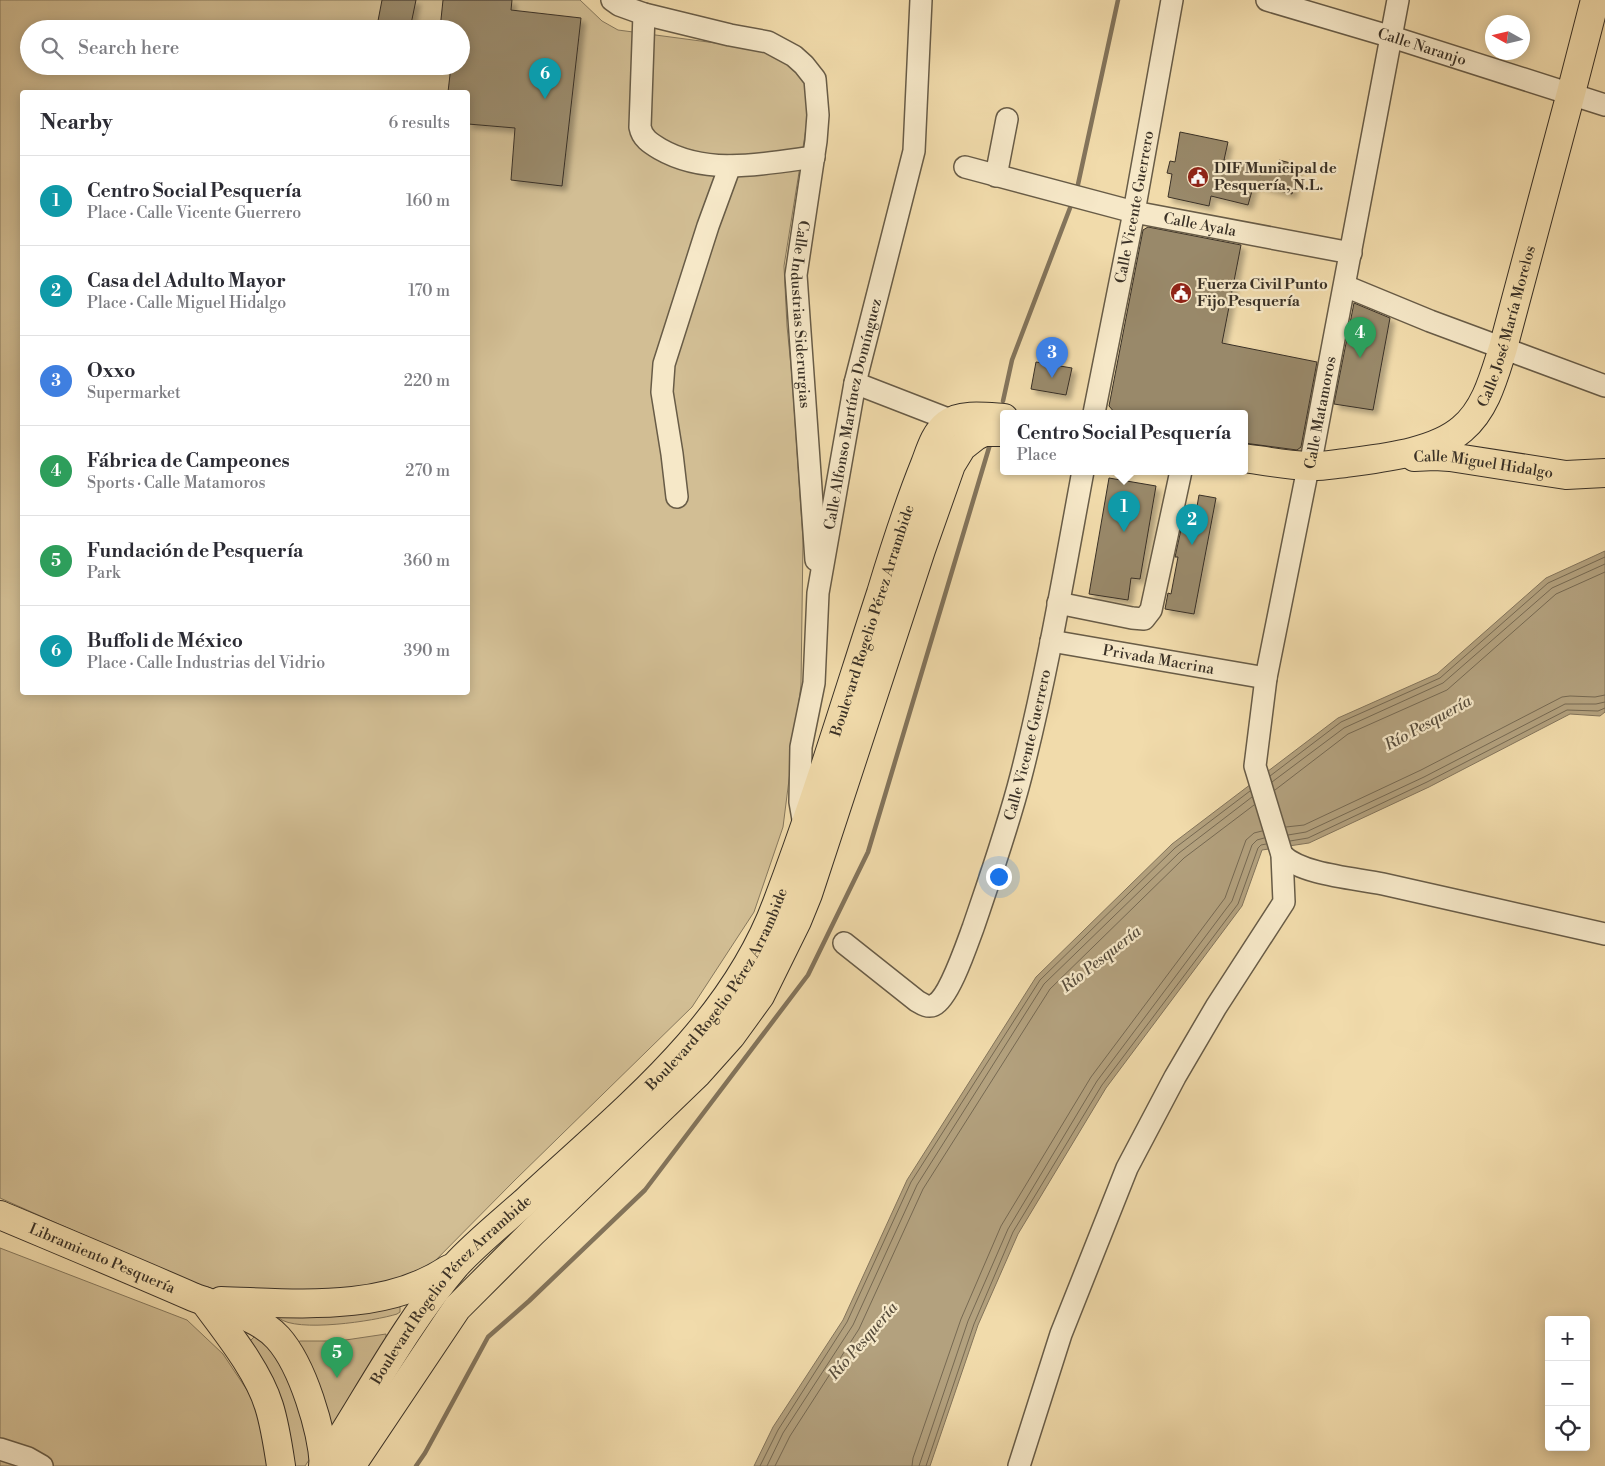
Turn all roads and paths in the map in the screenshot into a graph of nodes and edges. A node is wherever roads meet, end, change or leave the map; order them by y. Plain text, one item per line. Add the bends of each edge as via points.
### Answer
1 (921, 0) edge
2 (1172, 0) edge
3 (1267, 0) edge
4 (1398, 0) edge
5 (1594, 0) edge
6 (617, 2) edge
7 (644, 14) junction
8 (1392, 37) junction
9 (1571, 93) junction
10 (1605, 105) edge
11 (1008, 119) dead end
12 (814, 157) junction
13 (730, 166) junction
14 (965, 167) dead end
15 (996, 176) junction
16 (1134, 212) junction
17 (1351, 253) junction
18 (1345, 286) junction
19 (1503, 348) junction
20 (855, 383) junction
21 (1605, 386) edge
22 (1095, 410) edge
23 (1000, 418) edge
24 (953, 421) junction
25 (1000, 432) edge
26 (976, 436) junction
27 (1248, 459) edge
28 (1248, 465) edge
29 (1308, 470) junction
30 (1605, 473) edge
31 (1082, 475) edge
32 (1180, 475) edge
33 (677, 497) dead end
34 (818, 593) junction
35 (1058, 603) junction
36 (1051, 641) junction
37 (1266, 678) junction
38 (817, 833) junction
39 (1282, 856) junction
40 (1605, 934) edge
41 (844, 943) dead end
42 (0, 1215) edge
43 (458, 1263) junction
44 (204, 1301) junction
45 (0, 1449) edge
46 (324, 1465) edge
47 (42, 1466) edge
48 (281, 1466) edge
49 (351, 1466) edge
50 (1019, 1466) edge

1 - 20 street, Calle Alfonso Martínez Domínguez via 914,151
2 - 16 street, Calle Vicente Guerrero
3 - 8 street, Calle Naranjo
4 - 8 street, Calle Matamoros
5 - 9 main road, Calle José María Morelos
6 - 7 street, Calle Industrias Siderurgias
7 - 12 street, Calle Industrias Siderurgias via 768,42 794,56 815,79 818,115
7 - 13 street via 642,136 667,153 689,161
8 - 9 street, Calle Naranjo
8 - 17 street, Calle Matamoros
9 - 10 street, Calle Naranjo
9 - 19 main road, Calle José María Morelos
11 - 15 street
12 - 13 street
12 - 34 street, Calle Industrias Siderurgias via 796,275
13 - 33 street via 662,372
14 - 15 street, Calle Ayala
15 - 16 street, Calle Ayala
16 - 17 street, Calle Ayala
16 - 22 street, Calle Vicente Guerrero
17 - 18 street, Calle Matamoros
18 - 19 street
18 - 29 street, Calle Matamoros
19 - 21 street
19 - 29 main road, Calle José María Morelos via 1483,402 1455,434 1410,452
20 - 24 street
20 - 34 street, Calle Alfonso Martínez Domínguez
23 - 24 main road via 976,416
24 - 26 street
24 - 38 main road, Boulevard Rogelio Pérez Arrambide via 935,440 912,495
25 - 26 main road via 984,432
26 - 38 main road, Boulevard Rogelio Pérez Arrambide via 957,454 942,487
27 - 29 main road, Calle José María Morelos
28 - 29 main road, Calle Miguel Hidalgo
29 - 30 main road, Calle Miguel Hidalgo via 1316,473 1435,456 1566,475
29 - 37 street, Calle Matamoros
31 - 35 street, Calle Vicente Guerrero
32 - 35 street via 1152,610 1144,619
34 - 38 street, Calle Alfonso Martínez Domínguez via 814,683 800,747 801,817
35 - 36 street, Calle Vicente Guerrero
36 - 37 street, Privada Macrina
36 - 41 street, Calle Vicente Guerrero via 1021,776 989,881 947,990 932,1006 925,1005
37 - 39 street, Calle Matamoros via 1255,766
38 - 43 main road, Boulevard Rogelio Pérez Arrambide via 759,946 716,1014 643,1093
38 - 49 main road, Boulevard Rogelio Pérez Arrambide via 808,894 797,921 760,996 731,1036 697,1074 457,1308
39 - 40 street via 1305,869
39 - 50 street via 1284,902 1216,1007 1127,1168 1061,1334
42 - 44 main road, Libramiento Pesquería
43 - 44 main road via 426,1283 357,1300 304,1303
43 - 46 main road, Boulevard Rogelio Pérez Arrambide via 416,1319
44 - 46 main road, Libramiento Pesquería via 246,1317 278,1338 302,1377 313,1407
44 - 48 main road via 258,1379 269,1404
45 - 47 street

